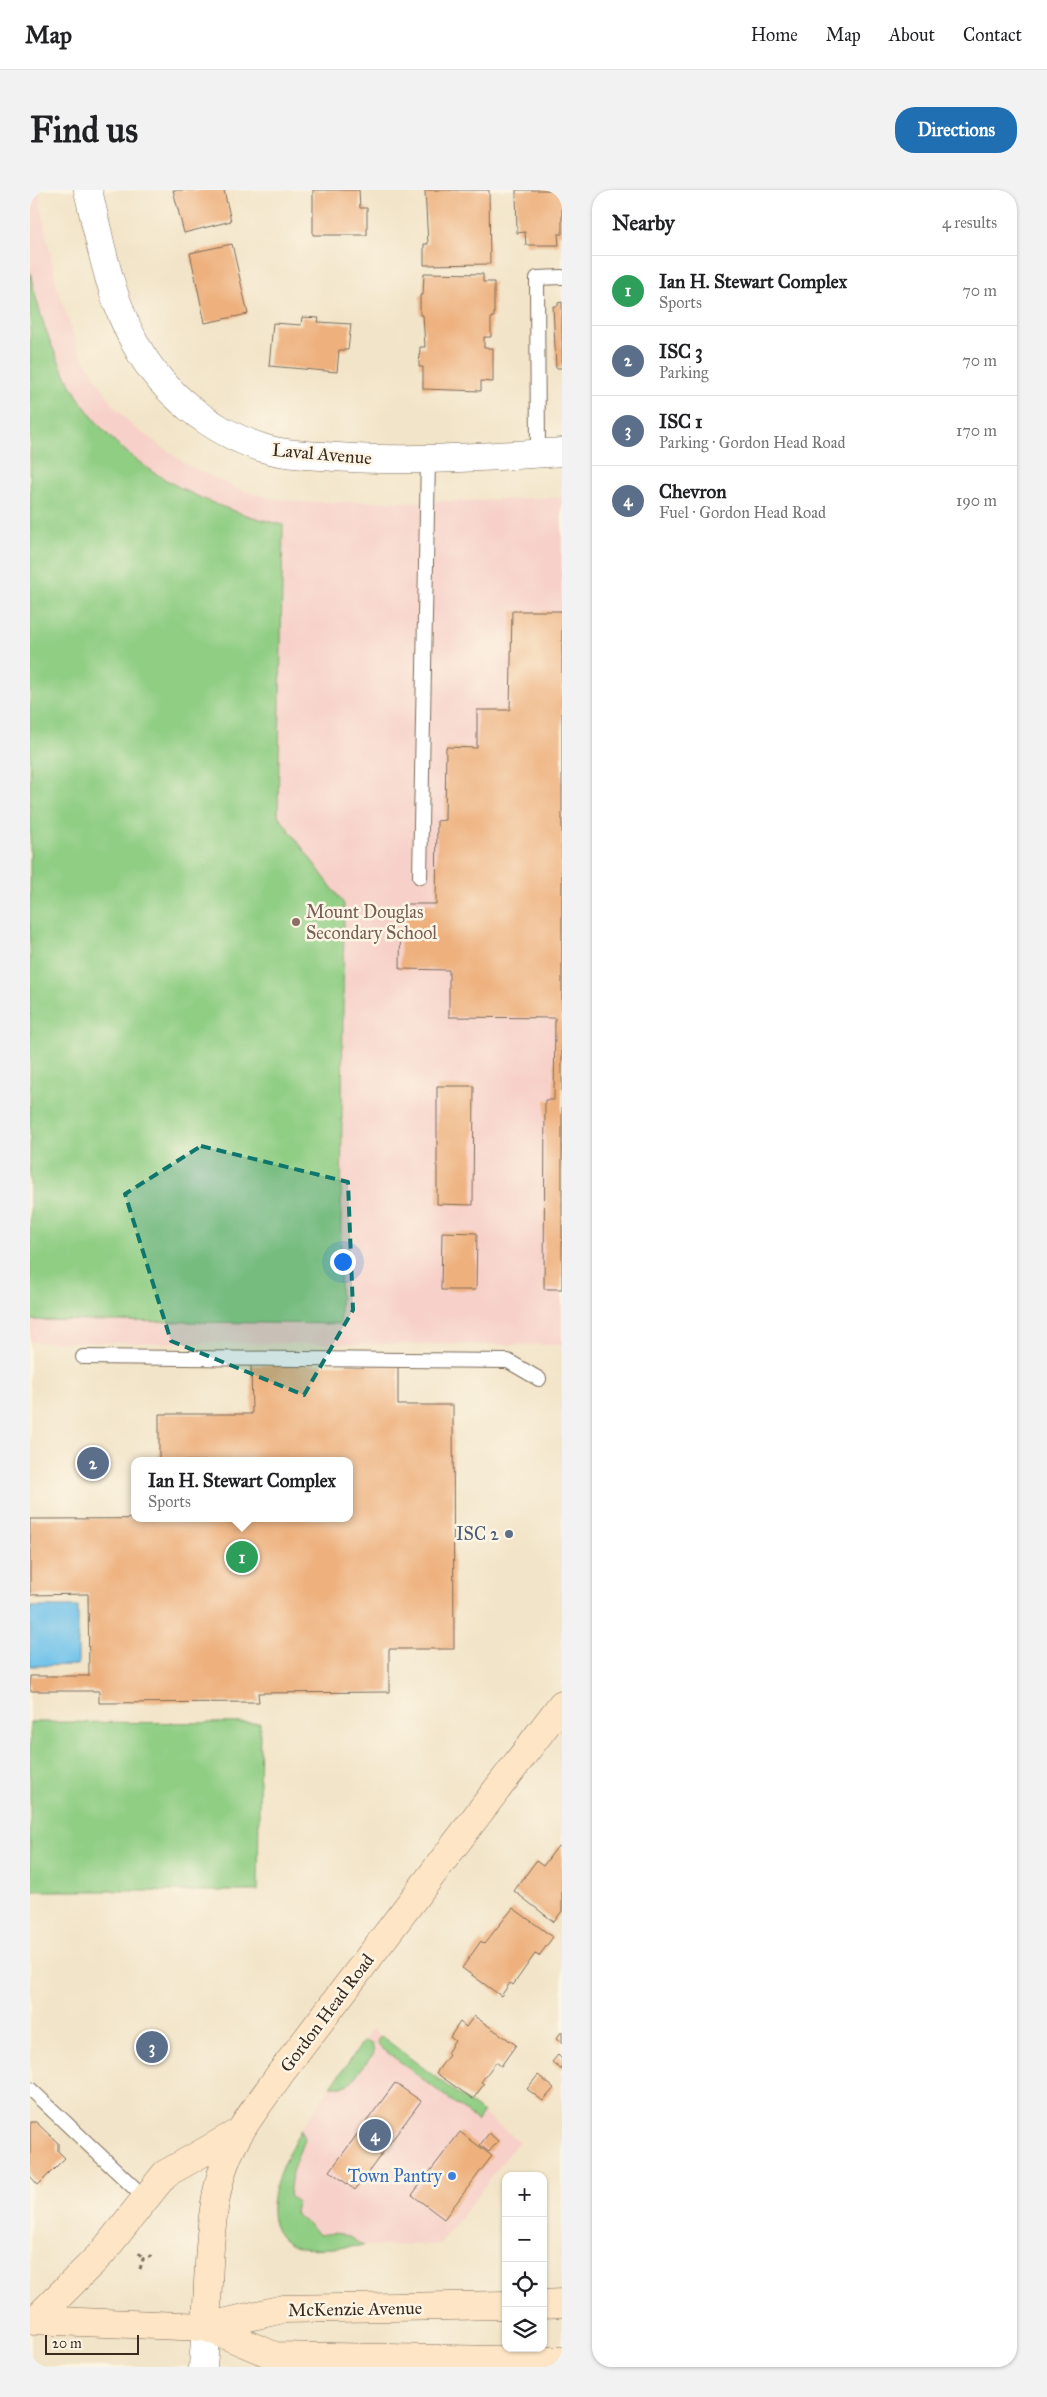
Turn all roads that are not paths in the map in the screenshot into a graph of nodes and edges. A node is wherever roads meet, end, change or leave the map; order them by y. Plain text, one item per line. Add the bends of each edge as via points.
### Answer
1 (88, 190) edge
2 (562, 278) edge
3 (550, 453) edge
4 (428, 459) junction
5 (420, 877) dead end
6 (84, 1358) dead end
7 (540, 1379) dead end
8 (562, 1704) edge
9 (30, 2089) edge
10 (239, 2132) junction
11 (145, 2198) junction
12 (562, 2303) edge
13 (547, 2304) edge
14 (502, 2305) edge
15 (32, 2320) edge
16 (206, 2327) junction
17 (562, 2361) edge
18 (203, 2367) edge

1 - 4 street, Laval Avenue via 120,312 136,347 181,400 233,436 264,449 347,458
2 - 3 lane via 537,278
3 - 4 street, Laval Avenue
4 - 5 lane
6 - 7 lane via 508,1361
8 - 10 main road, Gordon Head Road
9 - 11 lane
10 - 11 main road via 166,2174
10 - 16 main road, Gordon Head Road via 225,2164 216,2203
11 - 15 main road via 102,2253
12 - 13 main road
14 - 16 main road, McKenzie Avenue via 283,2309
15 - 16 main road, McKenzie Avenue
16 - 17 main road, McKenzie Avenue via 275,2356
16 - 18 street, Gordon Head Road

